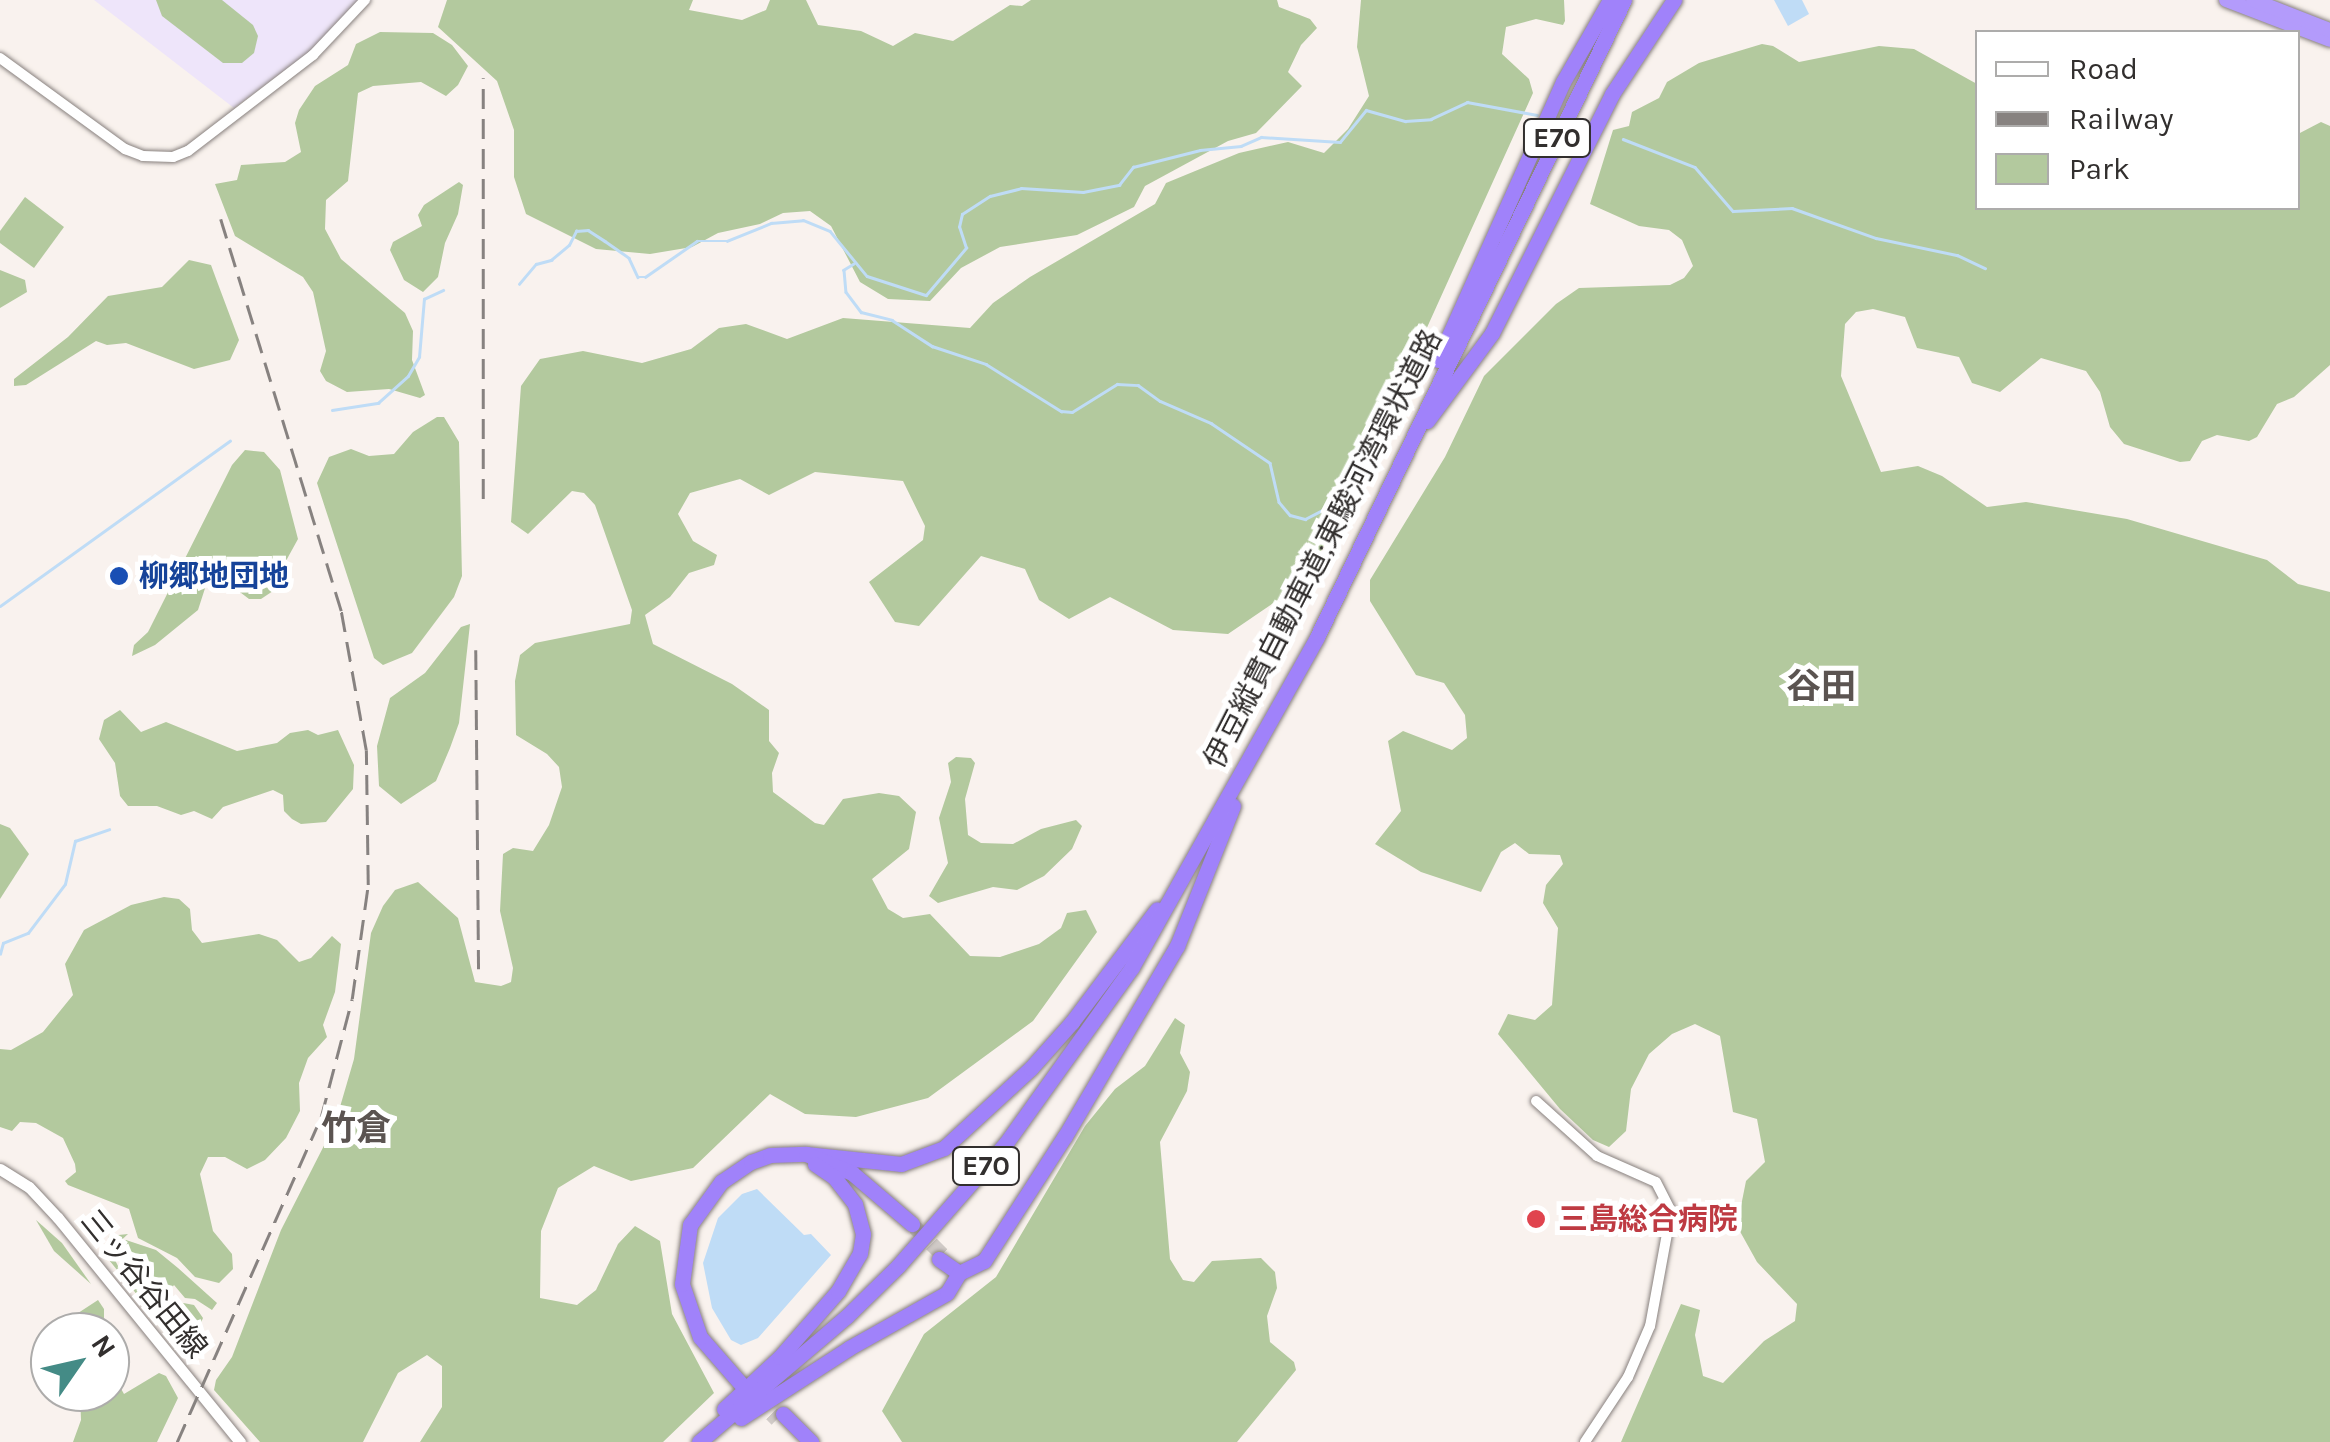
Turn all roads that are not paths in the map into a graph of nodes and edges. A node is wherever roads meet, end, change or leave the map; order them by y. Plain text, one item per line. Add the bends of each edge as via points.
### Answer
1 (365, 0) edge
2 (1610, 0) edge
3 (1624, 0) edge
4 (1674, 0) edge
5 (2226, 0) edge
6 (2254, 0) edge
7 (2330, 30) edge
8 (2330, 40) edge
9 (0, 58) edge
10 (1483, 272) junction
11 (1409, 444) junction
12 (1246, 769) junction
13 (1208, 836) junction
14 (1536, 1101) dead end
15 (811, 1159) junction
16 (0, 1169) edge
17 (910, 1226) tunnel mouth
18 (942, 1257) tunnel mouth
19 (959, 1272) junction
20 (744, 1381) tunnel mouth
21 (240, 1442) edge
22 (687, 1442) edge
23 (702, 1442) edge
24 (800, 1442) edge
25 (810, 1442) edge
26 (1585, 1442) edge

1 - 9 street via 313,55 173,157 125,150
2 - 10 highway via 1576,54
3 - 10 highway, 伊豆縦貫自動車道;東駿河湾環状道路 / E70
4 - 11 highway via 1605,106 1483,347
5 - 8 highway
6 - 7 highway
10 - 11 highway, 伊豆縦貫自動車道;東駿河湾環状道路 / E70
11 - 12 highway, 伊豆縦貫自動車道;東駿河湾環状道路 / E70
12 - 13 highway, 伊豆縦貫自動車道;東駿河湾環状道路 / E70
12 - 19 highway via 1177,946 1150,996 984,1261
13 - 15 highway via 1072,1022 966,1132 901,1164
13 - 23 highway, 伊豆縦貫自動車道;東駿河湾環状道路 / E70 via 1132,967 1006,1143 846,1318
14 - 26 street via 1598,1156 1656,1182 1671,1212 1650,1326 1628,1376
15 - 17 highway via 852,1173
15 - 20 highway via 770,1156 731,1174 700,1206 685,1242 682,1284 691,1319 714,1356
15 - 22 highway via 846,1190 861,1219 860,1253 780,1357
16 - 21 main road, 三ッ谷谷田線 via 58,1218
18 - 19 highway
19 - 23 highway via 946,1293
24 - 25 highway via 780,1417

